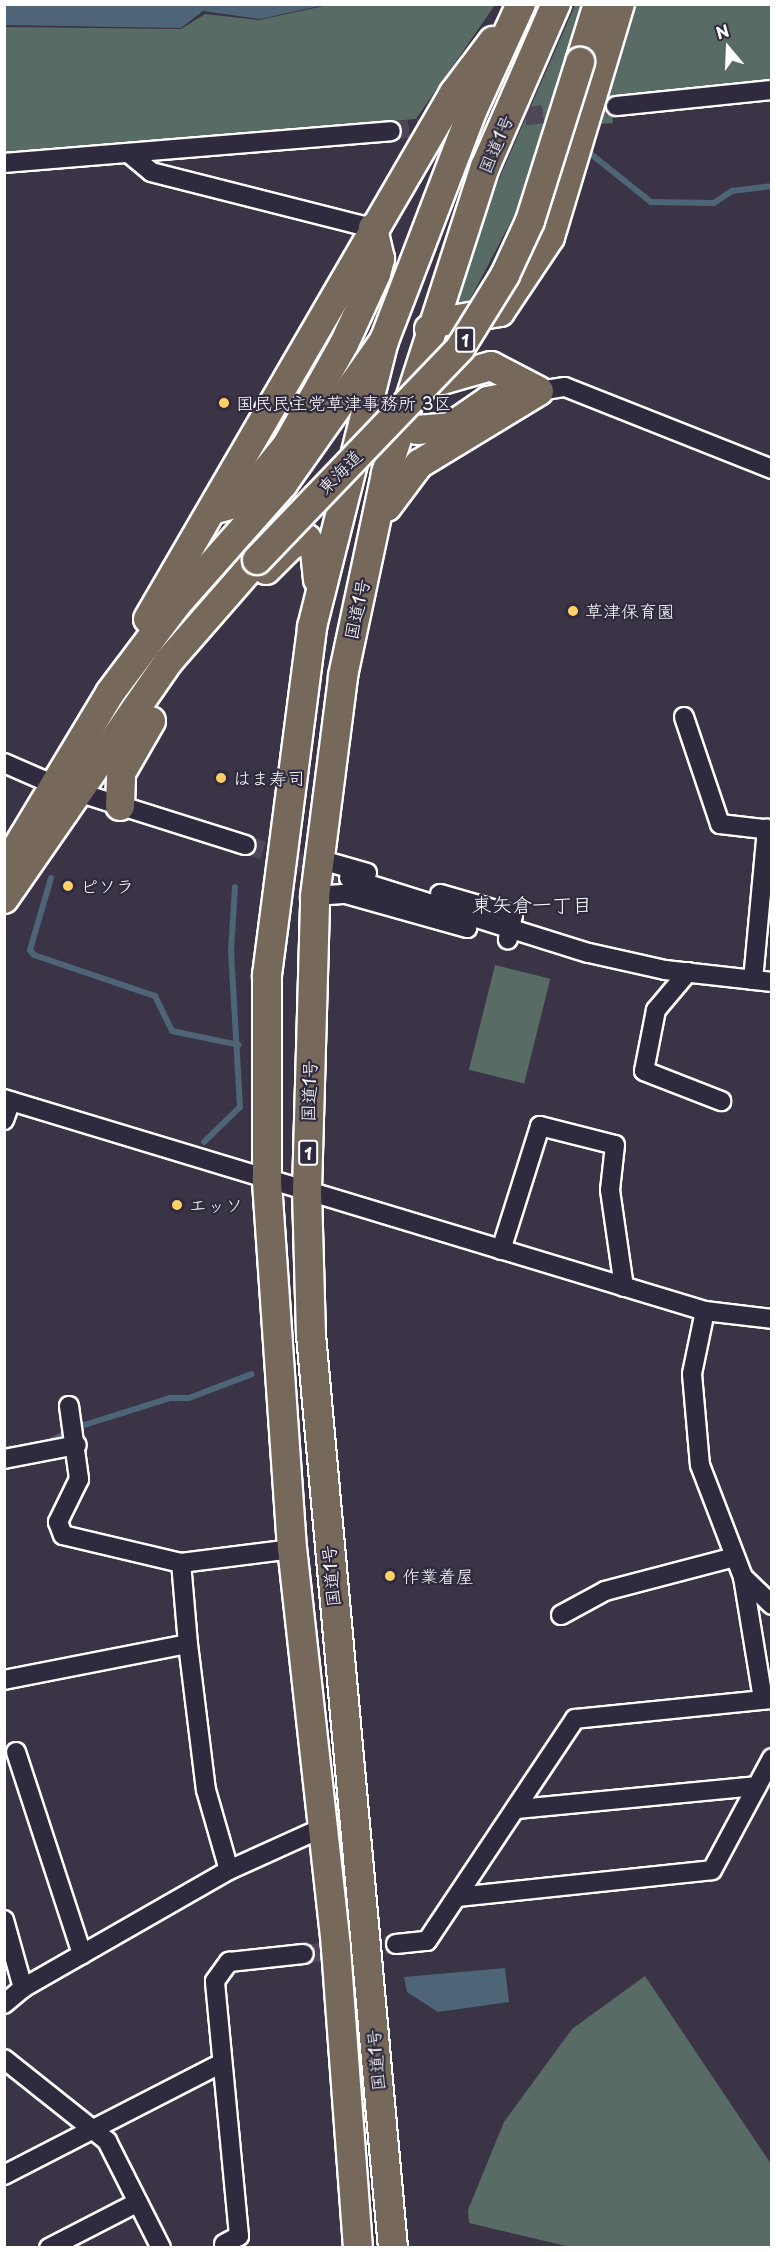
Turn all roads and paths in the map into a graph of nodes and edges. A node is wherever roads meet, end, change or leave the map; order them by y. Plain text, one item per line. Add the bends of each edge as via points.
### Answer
1 (556, 4) edge
2 (598, 4) edge
3 (620, 4) edge
4 (519, 8) edge
5 (771, 90) edge
6 (615, 106) tunnel mouth
7 (391, 131) tunnel mouth
8 (131, 154) junction
9 (4, 163) edge
10 (374, 228) junction
11 (429, 329) junction
12 (384, 341) junction
13 (415, 373) junction
14 (539, 391) junction
15 (417, 430) dead end
16 (771, 469) edge
17 (212, 510) junction
18 (372, 538) junction
19 (321, 594) junction
20 (110, 693) junction
21 (684, 717) dead end
22 (4, 763) edge
23 (52, 784) junction
24 (79, 793) junction
25 (120, 806) junction
26 (769, 829) edge
27 (246, 846) tunnel mouth
28 (318, 859) junction
29 (4, 869) edge
30 (349, 878) tunnel mouth
31 (315, 896) junction
32 (4, 899) edge
33 (766, 906) edge
34 (512, 930) junction
35 (688, 972) junction
36 (762, 981) edge
37 (8, 1100) edge
38 (721, 1101) dead end
39 (4, 1120) edge
40 (267, 1179) junction
41 (307, 1191) junction
42 (501, 1250) junction
43 (624, 1287) junction
44 (705, 1311) junction
45 (771, 1319) edge
46 (69, 1406) dead end
47 (77, 1445) junction
48 (4, 1459) edge
49 (292, 1549) junction
50 (735, 1557) junction
51 (181, 1563) junction
52 (743, 1577) junction
53 (771, 1605) edge
54 (561, 1615) dead end
55 (188, 1644) junction
56 (4, 1680) edge
57 (767, 1699) edge
58 (16, 1752) dead end
59 (771, 1758) edge
60 (757, 1786) junction
61 (518, 1809) junction
62 (322, 1828) junction
63 (228, 1870) junction
64 (458, 1897) junction
65 (4, 1920) edge
66 (396, 1944) tunnel mouth
67 (82, 1954) junction
68 (304, 1954) tunnel mouth
69 (23, 1988) junction
70 (4, 2004) edge
71 (4, 2059) edge
72 (222, 2063) junction
73 (94, 2129) junction
74 (4, 2175) edge
75 (138, 2202) junction
76 (224, 2244) dead end
77 (49, 2247) edge
78 (161, 2247) edge
79 (358, 2247) edge
80 (393, 2247) edge

1 - 11 highway, 国道1号 / 1 via 521,85
2 - 24 highway, 東海道 / 1, bridge via 530,221 505,275 460,348 257,560 168,662
3 - 11 highway via 550,237 511,300 486,318 451,319
4 - 10 highway via 453,93
4 - 12 highway, 東海道
5 - 6 street
7 - 8 street
8 - 9 street
8 - 10 street via 151,172
10 - 17 highway
10 - 17 highway via 380,259 376,274 327,385 256,487 233,506
11 - 13 highway, 国道1号 / 1
12 - 19 highway, 国道1号
12 - 20 highway, 東海道 via 284,484 176,606
13 - 14 highway via 425,382 491,366
13 - 18 highway, 国道1号 / 1
14 - 15 highway via 488,401 450,427
14 - 16 street via 565,387
14 - 18 highway via 407,473
17 - 20 highway
18 - 28 highway, 国道1号 / 1 via 343,676
19 - 25 highway via 313,545 307,539 296,541 199,645 121,772
19 - 40 highway, 国道1号 via 269,934
20 - 23 highway, 東海道
21 - 26 street via 720,824
22 - 23 street
23 - 24 street
23 - 29 highway, 東海道
24 - 25 street
24 - 32 highway, 東海道 / 1
25 - 27 street
26 - 33 street
28 - 31 highway, 国道1号 / 1
28 - 34 street via 513,915
30 - 34 street
31 - 34 street via 346,894 508,939
31 - 41 highway, 国道1号 / 1
33 - 36 street
34 - 35 street via 589,953
35 - 36 street
35 - 38 street via 656,1010 644,1071
37 - 39 street
37 - 40 street
40 - 41 street
40 - 49 highway, 国道1号
41 - 42 street
41 - 80 highway, 国道1号 / 1 via 328,1548
42 - 43 street
42 - 43 street via 540,1126 615,1145 610,1190
43 - 44 street
44 - 45 street
44 - 50 street via 692,1374 700,1466
46 - 47 street
47 - 48 street
47 - 51 street via 80,1479 58,1522 63,1535
49 - 51 street
49 - 62 highway, 国道1号
50 - 52 street
50 - 54 street via 605,1591
51 - 55 street
52 - 53 street
52 - 57 street
55 - 56 street
55 - 63 street via 206,1790
57 - 61 street via 575,1719
58 - 67 street
59 - 60 street
60 - 61 street
60 - 64 street via 712,1870
61 - 64 street
62 - 63 street
62 - 79 highway, 国道1号
63 - 67 street
64 - 66 street via 427,1941
65 - 69 street
67 - 69 street
68 - 72 street via 229,1962 214,1981
69 - 70 street
71 - 73 street
72 - 73 street
72 - 76 street via 239,2236
73 - 74 street
73 - 75 street via 107,2141
75 - 77 street
75 - 78 street

